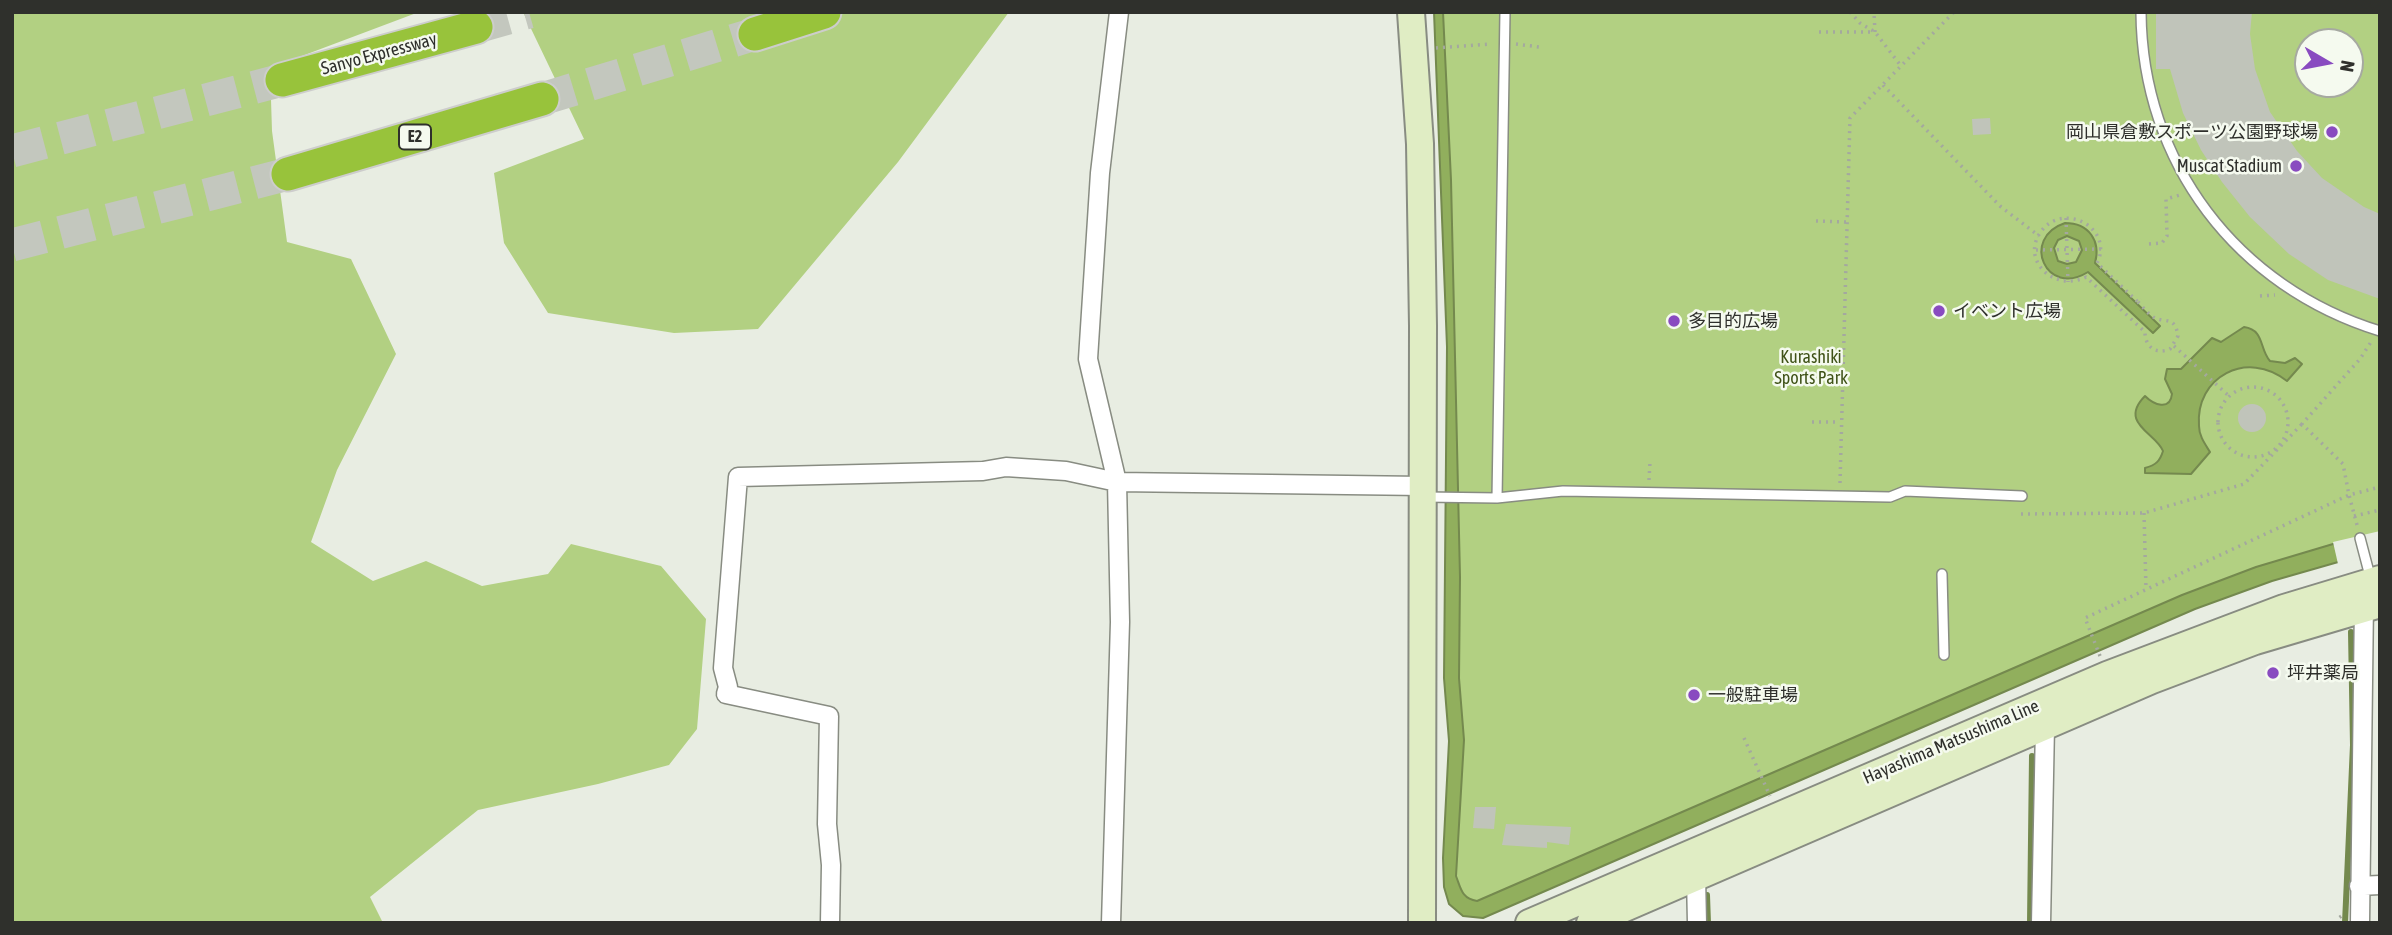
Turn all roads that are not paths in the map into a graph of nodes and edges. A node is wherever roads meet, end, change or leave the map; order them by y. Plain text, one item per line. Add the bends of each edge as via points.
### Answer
1 (824, 12) edge
2 (1119, 12) edge
3 (1411, 12) edge
4 (1505, 12) edge
5 (2141, 12) edge
6 (477, 27) tunnel mouth
7 (755, 34) tunnel mouth
8 (282, 80) tunnel mouth
9 (542, 99) tunnel mouth
10 (288, 174) tunnel mouth
11 (2379, 331) edge
12 (1117, 482) junction
13 (1431, 493) junction
14 (2022, 496) dead end
15 (1497, 498) junction
16 (2361, 538) road end
17 (1942, 574) dead end
18 (2371, 586) edge
19 (1944, 655) dead end
20 (2045, 726) junction
21 (1696, 877) junction
22 (2380, 885) edge
23 (2359, 886) junction
24 (830, 923) edge
25 (1111, 923) edge
26 (1422, 923) edge
27 (1529, 923) edge
28 (1590, 923) edge
29 (1697, 923) edge
30 (2041, 923) edge
31 (2360, 923) edge

1 - 7 highway
2 - 12 street via 1100,173 1088,359
3 - 13 main road
4 - 15 lane
5 - 11 lane via 2147,77 2157,115 2191,188 2231,241 2270,276 2328,312
6 - 8 highway, Sanyo Expressway
9 - 10 highway, E2
12 - 13 street
12 - 24 street via 1066,471 1006,467 738,477 723,668 726,694 829,716
12 - 25 street via 1120,622
13 - 15 lane
13 - 26 main road
14 - 15 lane via 1905,491 1890,497 1563,491
16 - 18 lane
17 - 19 lane
18 - 20 main road, Hayashima Matsushima Line via 2255,640
18 - 23 street
18 - 27 main road, Hayashima Matsushima Line via 2262,616 2107,675
20 - 21 main road, Hayashima Matsushima Line
20 - 30 street
21 - 28 main road, Hayashima Matsushima Line
21 - 29 street
22 - 23 street
23 - 31 street

